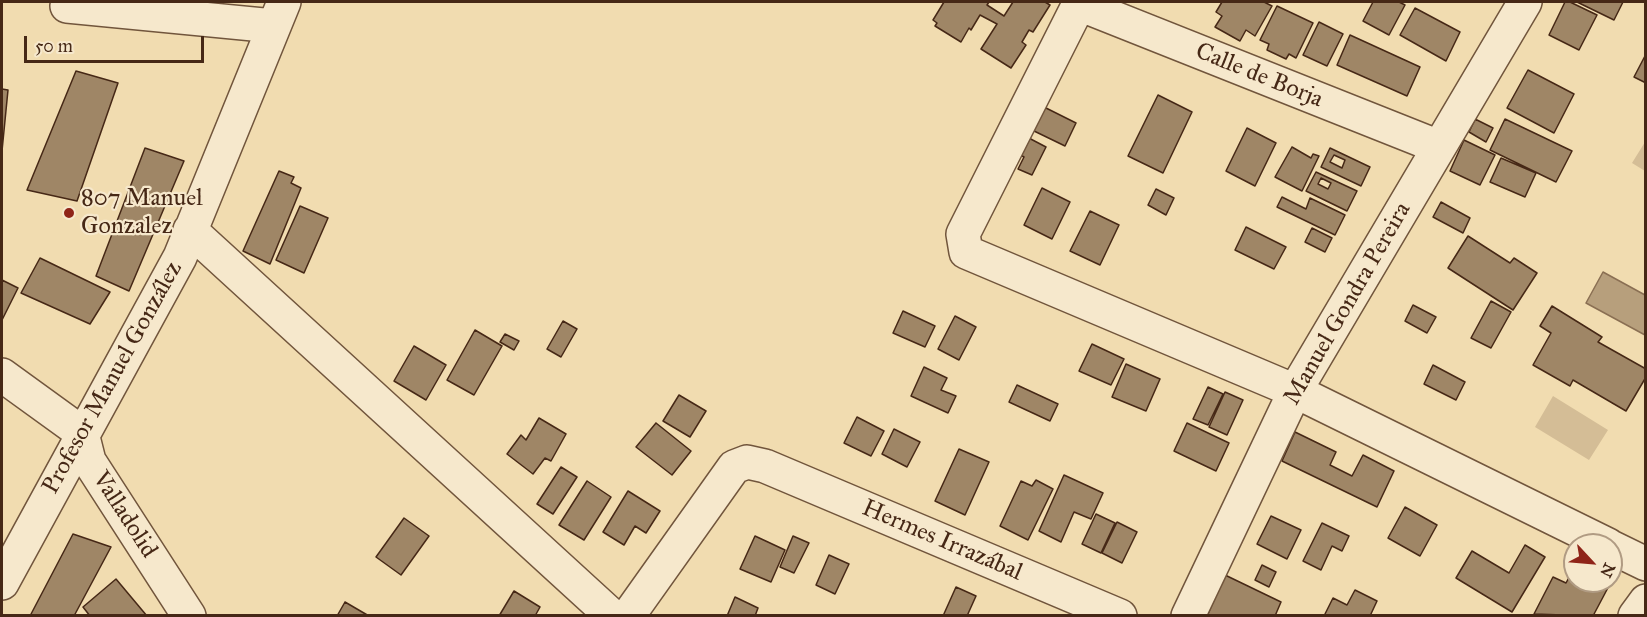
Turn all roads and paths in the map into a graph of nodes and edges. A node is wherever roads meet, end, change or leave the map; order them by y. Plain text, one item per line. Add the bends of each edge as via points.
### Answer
1 (1526, 2) edge
2 (1079, 3) edge
3 (67, 6) dead end
4 (279, 14) edge
5 (1439, 147) junction
6 (190, 230) junction
7 (2, 375) edge
8 (1295, 392) junction
9 (82, 433) junction
10 (1582, 533) edge
11 (1623, 553) edge
12 (1646, 564) edge
13 (2, 583) edge
14 (1646, 601) edge
15 (189, 615) edge
16 (612, 615) edge
17 (628, 615) edge
18 (1119, 615) edge
19 (1188, 615) edge
20 (1635, 615) edge

1 - 5 street, Manuel Gondra Pereira
2 - 5 street, Calle de Borja
2 - 8 street via 963,234 966,252
3 - 4 street
4 - 6 street, Profesor Manuel González
5 - 8 street, Manuel Gondra Pereira
6 - 9 street, Profesor Manuel González via 180,257
6 - 16 street
7 - 9 street
8 - 10 street
8 - 19 street, Manuel Gondra Pereira
9 - 13 street, Profesor Manuel González
9 - 15 street, Valladolid via 89,461
11 - 12 street
14 - 20 street
17 - 18 street, Hermes Irrazábal via 734,467 747,462 765,466

